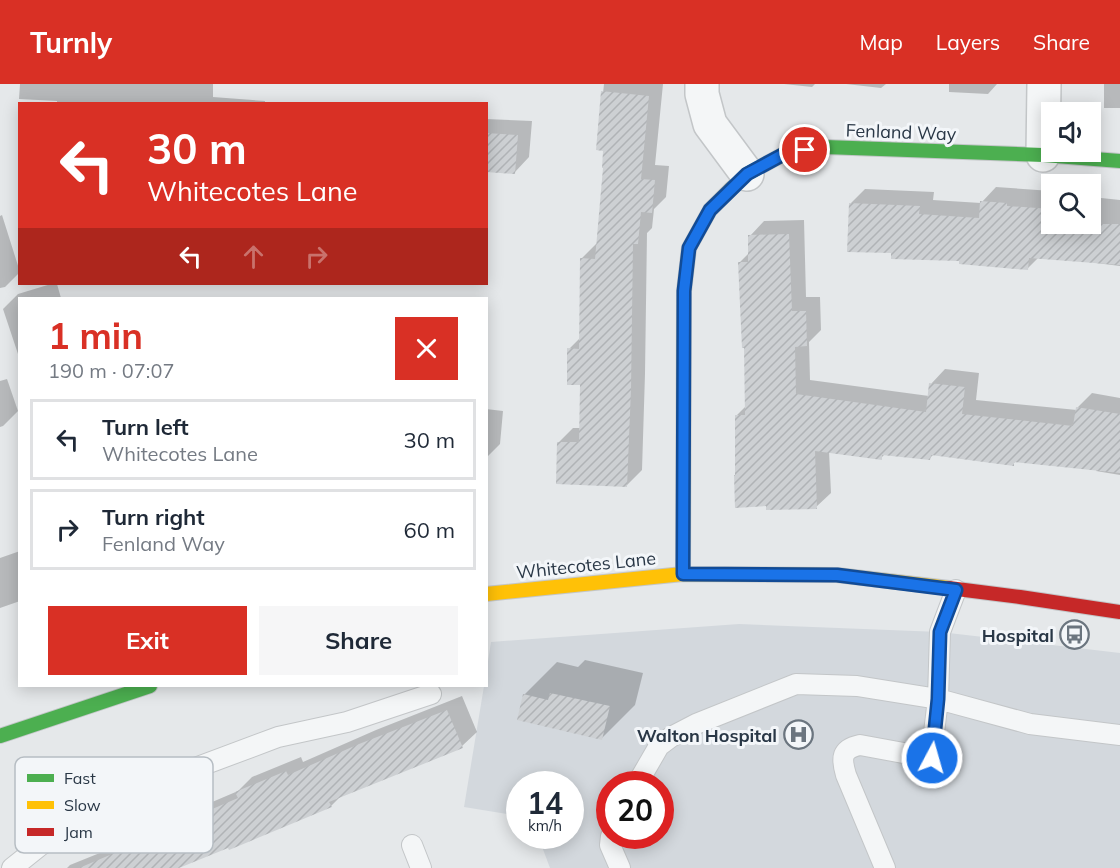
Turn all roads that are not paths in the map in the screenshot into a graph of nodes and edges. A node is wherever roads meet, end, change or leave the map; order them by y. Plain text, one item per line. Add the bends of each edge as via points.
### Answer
1 (702, 84) edge
2 (1044, 84) edge
3 (1044, 102) edge
4 (1041, 155) edge
5 (1101, 160) edge
6 (1120, 161) edge
7 (747, 174) junction
8 (683, 574) junction
9 (956, 590) junction
10 (488, 594) edge
11 (1120, 612) edge
12 (147, 687) edge
13 (431, 694) dead end
14 (938, 699) junction
15 (1120, 735) edge
16 (0, 736) edge
17 (213, 761) edge
18 (645, 771) edge
19 (412, 845) dead end
20 (612, 849) edge
21 (31, 853) edge
22 (12, 868) edge
23 (421, 868) edge
24 (620, 868) edge
25 (885, 868) edge

1 - 7 street via 710,124
2 - 3 street
4 - 7 street, Fenland Way via 825,147 784,154
5 - 6 street, Fenland Way
7 - 8 street, Fenland Way via 710,210 689,248 684,291
8 - 9 street, Whitecotes Lane via 837,575
8 - 10 street, Whitecotes Lane
9 - 11 street, Whitecotes Lane
9 - 14 lane via 940,632
12 - 16 street
13 - 17 lane via 347,722 278,737
14 - 15 lane via 1030,724
14 - 18 lane via 857,686 796,684 671,736
14 - 25 lane via 932,758 860,745 843,754 846,776
19 - 23 lane
20 - 24 lane
21 - 22 lane

